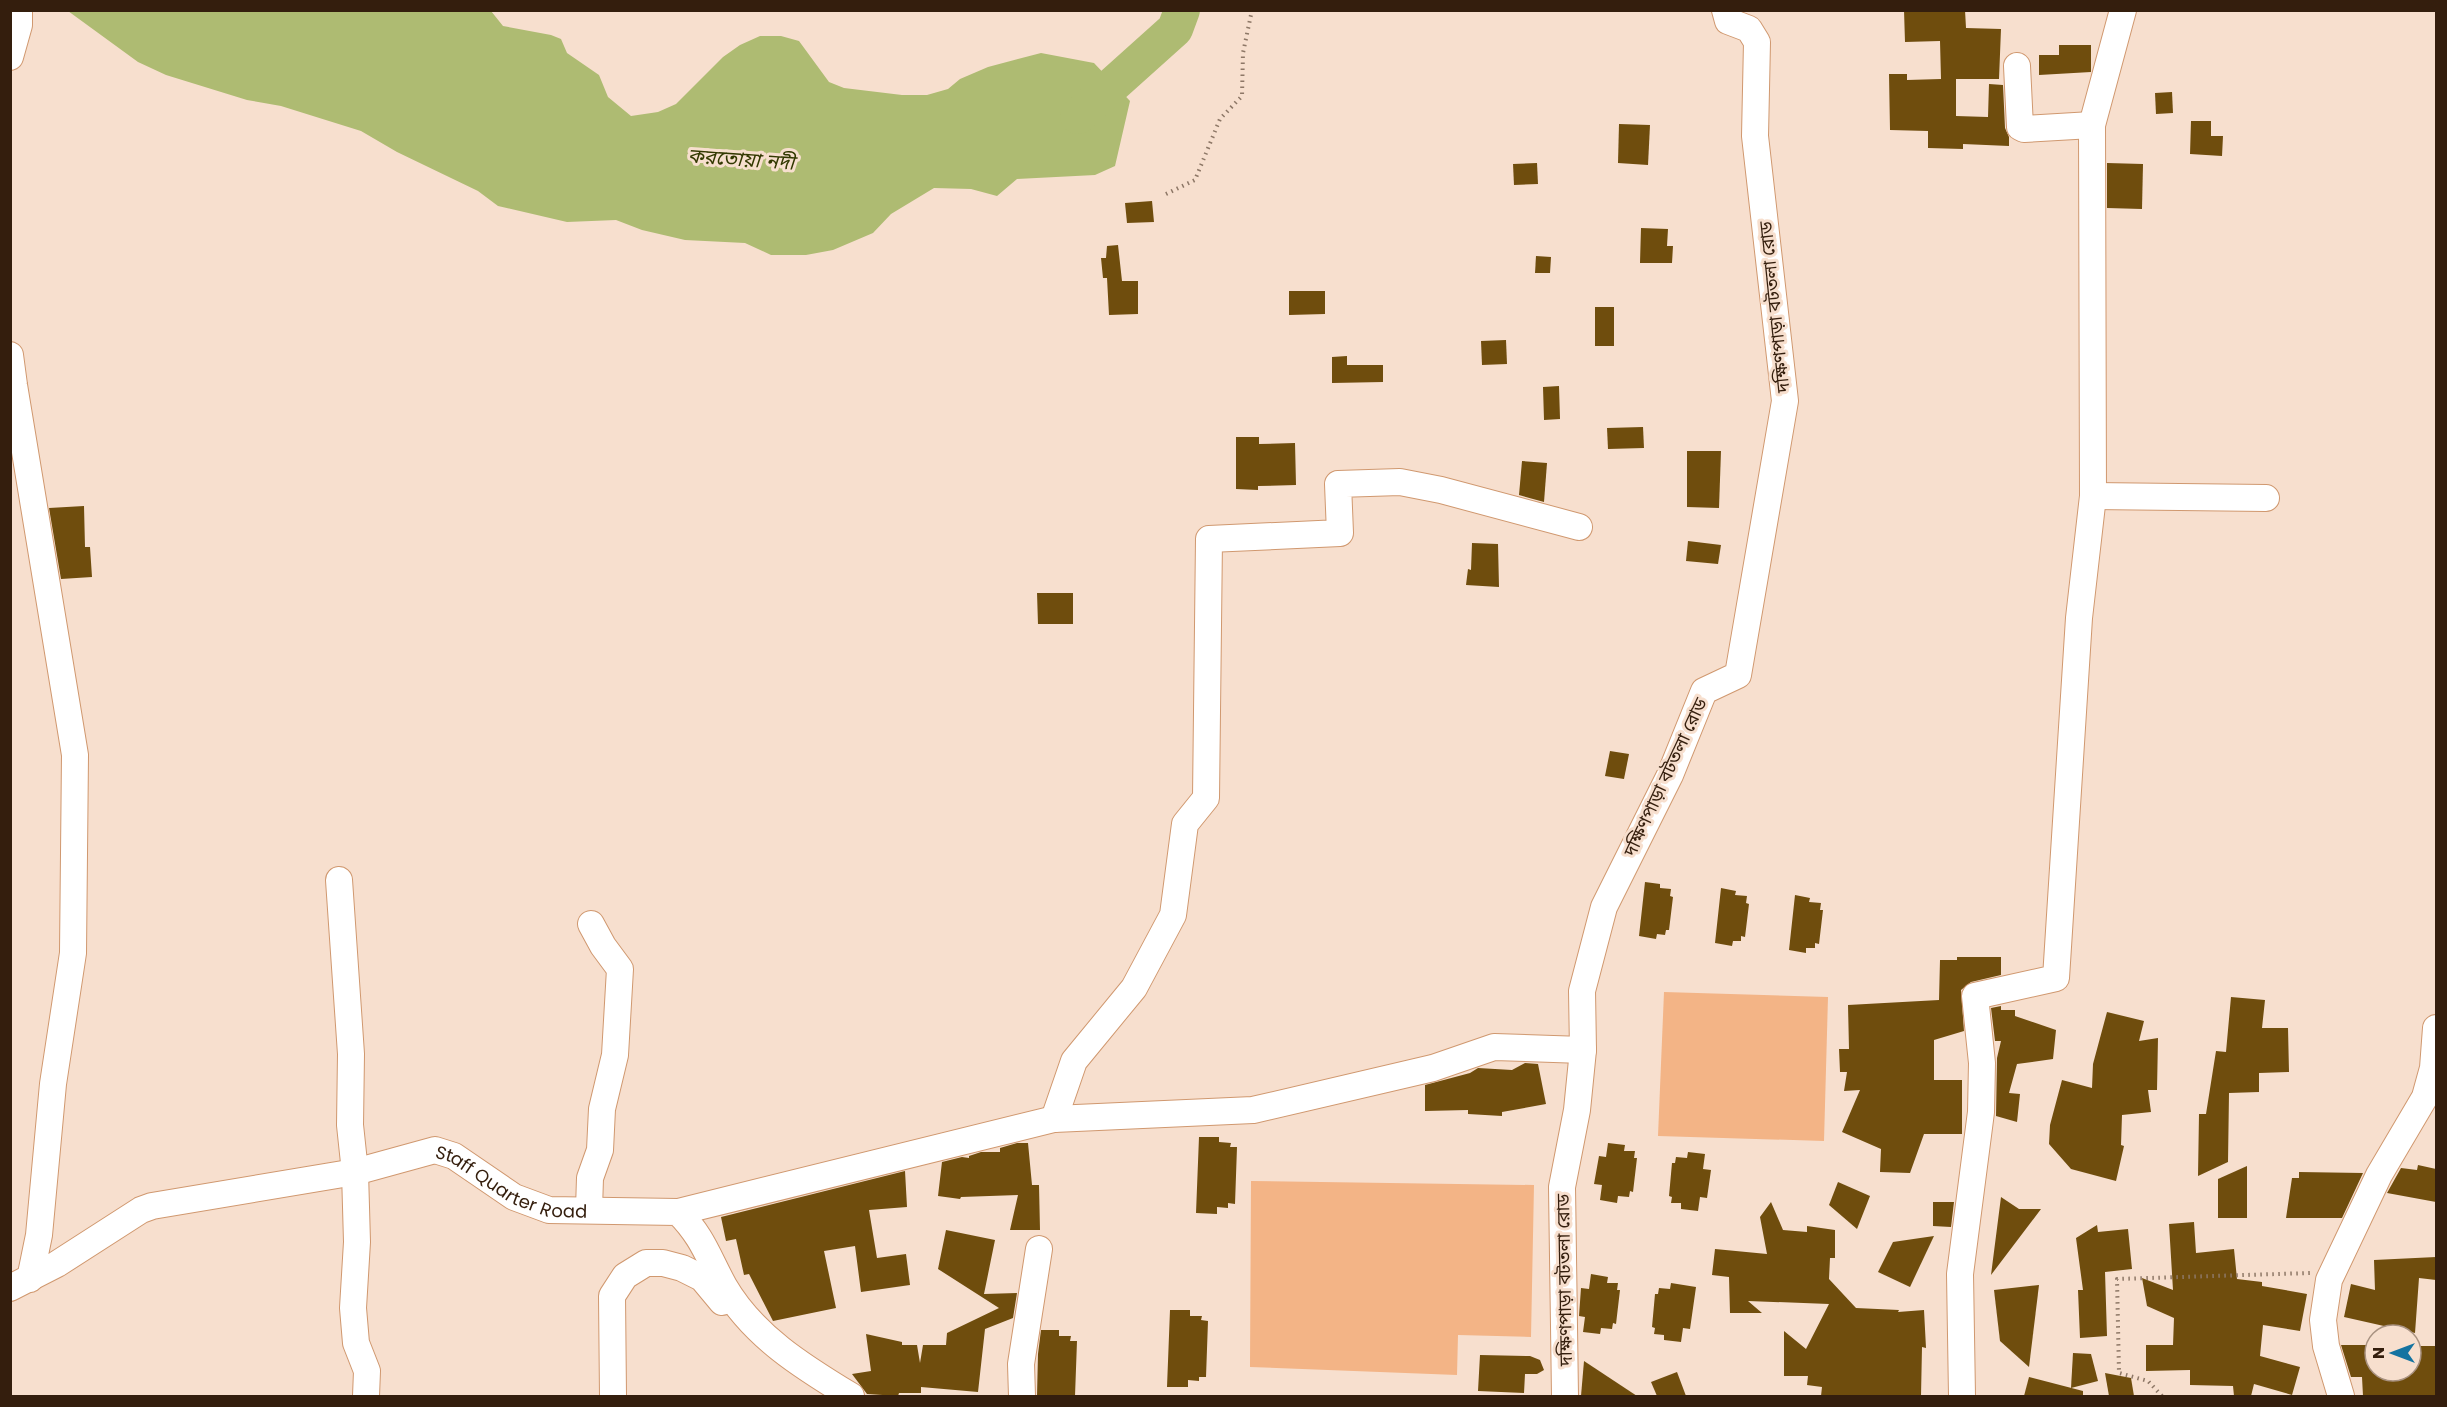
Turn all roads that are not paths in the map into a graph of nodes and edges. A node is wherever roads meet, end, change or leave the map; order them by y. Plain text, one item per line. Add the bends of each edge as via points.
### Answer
1 (1725, 10) edge
2 (2123, 10) edge
3 (19, 18) edge
4 (10, 57) edge
5 (2017, 66) dead end
6 (2092, 125) junction
7 (10, 355) edge
8 (2093, 496) junction
9 (2266, 498) dead end
10 (1579, 527) dead end
11 (339, 880) dead end
12 (591, 924) dead end
13 (2436, 1028) edge
14 (1583, 1050) junction
15 (1054, 1119) junction
16 (355, 1172) junction
17 (589, 1209) junction
18 (678, 1212) junction
19 (1039, 1249) dead end
20 (20, 1283) edge
21 (366, 1396) edge
22 (613, 1396) edge
23 (831, 1396) edge
24 (851, 1396) edge
25 (1022, 1396) edge
26 (1565, 1396) edge
27 (1962, 1396) edge
28 (2341, 1396) edge

1 - 14 street, দক্ষিণপাড়া বটতলা রোড via 1728,21 1749,29 1757,42 1755,136 1785,401 1738,675 1704,691 1671,775 1604,907 1582,991
2 - 6 street
3 - 4 street
5 - 6 street via 2020,127
6 - 8 street
7 - 20 street via 75,755 73,953 53,1084 39,1235
8 - 9 street
8 - 27 street via 2079,618 2056,978 1975,996 1982,1063 1981,1112 1960,1274
10 - 15 street via 1400,482 1338,484 1340,533 1209,539 1206,798 1185,824 1173,915 1134,988 1074,1061
11 - 16 street
12 - 17 street via 620,969 615,1055 602,1110 600,1150 590,1178
13 - 28 street via 2433,1068 2425,1097 2379,1174 2332,1272 2324,1299 2326,1346
14 - 15 street, Staff Quarter Road via 1494,1047 1433,1068 1253,1110
14 - 26 street, দক্ষিণপাড়া বটতলা রোড via 1577,1110 1562,1187
15 - 18 street, Staff Quarter Road
16 - 17 street, Staff Quarter Road via 435,1150 454,1156 514,1197 539,1208
16 - 20 street, Staff Quarter Road via 152,1206
16 - 21 street via 357,1242 353,1308 356,1343 367,1371
17 - 18 street, Staff Quarter Road
18 - 24 street via 704,1243 724,1286 742,1312 770,1341
19 - 25 street via 1021,1364
22 - 23 street via 612,1296 625,1276 646,1263 663,1263 702,1278 758,1346

